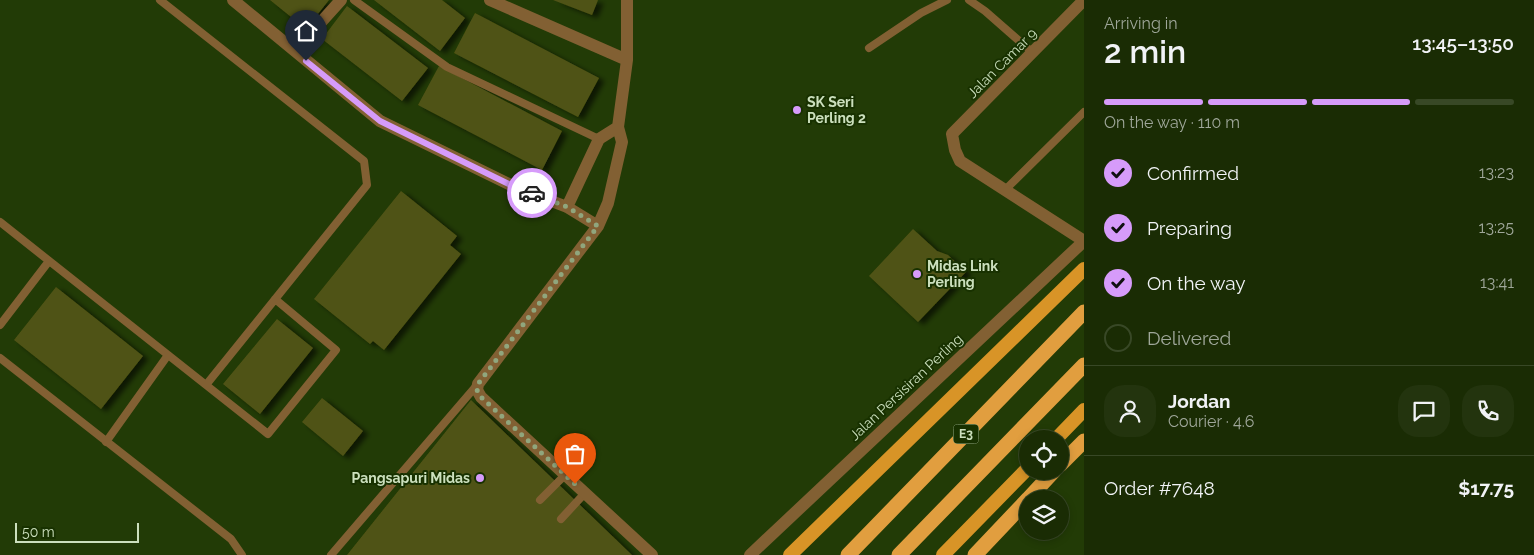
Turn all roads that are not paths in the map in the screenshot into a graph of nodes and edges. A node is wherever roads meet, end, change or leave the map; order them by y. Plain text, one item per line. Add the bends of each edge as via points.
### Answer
1 (160, 0) edge
2 (233, 0) edge
3 (342, 0) edge
4 (354, 0) edge
5 (490, 0) edge
6 (627, 0) edge
7 (947, 0) edge
8 (969, 0) edge
9 (1084, 0) edge
10 (870, 48) dead end
11 (295, 51) junction
12 (1033, 53) junction
13 (627, 60) junction
14 (1084, 112) edge
15 (618, 127) junction
16 (599, 139) junction
17 (1005, 190) junction
18 (567, 207) junction
19 (0, 222) edge
20 (598, 226) junction
21 (1084, 241) edge
22 (49, 261) junction
23 (1084, 269) edge
24 (275, 299) junction
25 (1084, 312) edge
26 (0, 325) edge
27 (168, 355) junction
28 (0, 358) edge
29 (1084, 365) edge
30 (478, 384) junction
31 (206, 385) junction
32 (1084, 410) edge
33 (1065, 430) edge
34 (1084, 441) edge
35 (106, 442) junction
36 (1069, 456) edge
37 (565, 475) junction
38 (1019, 477) edge
39 (1046, 480) edge
40 (1036, 490) edge
41 (585, 493) junction
42 (540, 500) dead end
43 (1019, 509) edge
44 (561, 519) dead end
45 (242, 555) edge
46 (331, 555) edge
47 (652, 555) edge
48 (750, 555) edge
49 (790, 555) edge
50 (848, 555) edge
51 (899, 555) edge
52 (943, 555) edge
53 (975, 555) edge

1 - 24 lane via 364,161 367,185
2 - 11 street
3 - 11 street
4 - 16 lane via 447,67
5 - 13 street
6 - 13 street
7 - 10 lane via 921,13
8 - 12 lane
9 - 12 street, Jalan Camar 9
11 - 18 street via 380,121 515,187
12 - 17 street, Jalan Camar 9 via 952,134 960,161
13 - 15 street
14 - 17 lane
15 - 16 street
15 - 20 street via 622,142 608,203
16 - 18 street
17 - 21 street
18 - 20 street
19 - 22 lane
20 - 30 street
21 - 48 street, Jalan Persisiran Perling
22 - 26 lane
22 - 27 lane
23 - 49 highway
24 - 31 lane
24 - 31 lane via 336,350 268,434
25 - 50 highway, E3
27 - 31 lane
27 - 35 lane
28 - 35 lane
29 - 51 highway
30 - 37 street via 481,397
30 - 46 lane
32 - 33 highway
34 - 36 highway
35 - 45 lane via 231,539
37 - 41 street
37 - 42 lane
38 - 52 highway
39 - 40 highway
41 - 44 lane
41 - 47 street
43 - 53 highway

